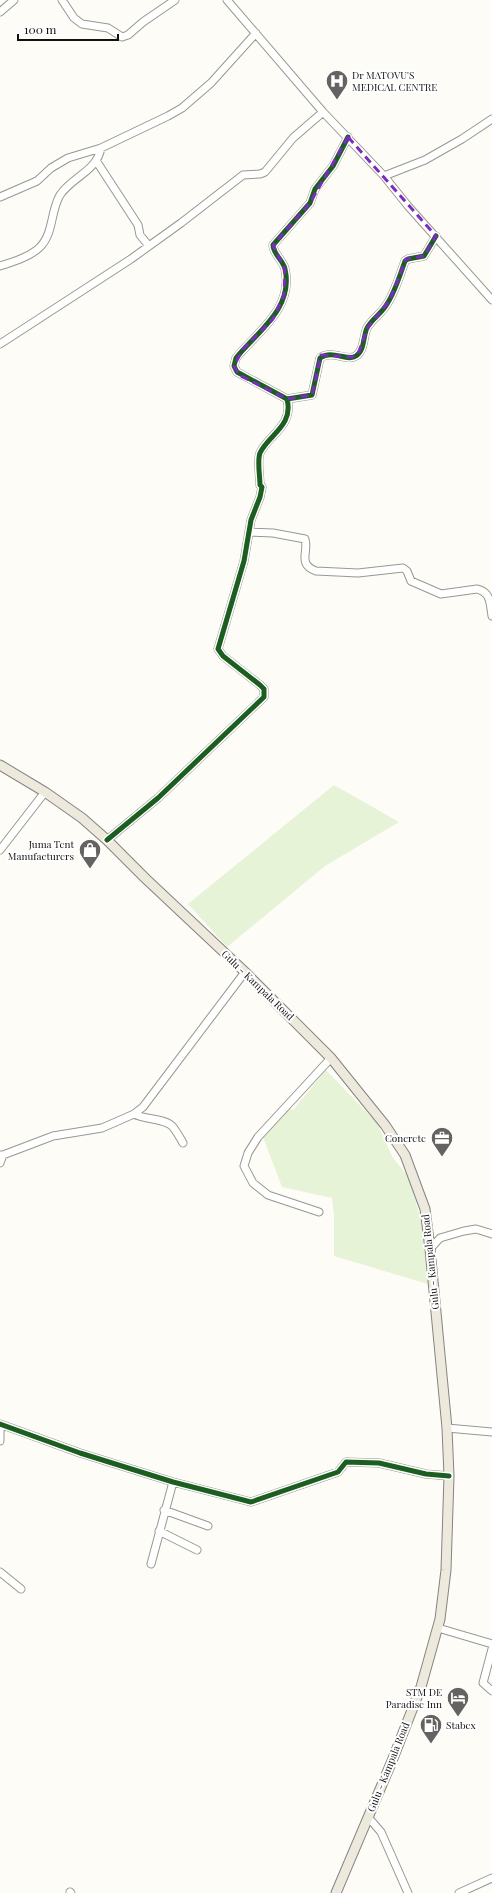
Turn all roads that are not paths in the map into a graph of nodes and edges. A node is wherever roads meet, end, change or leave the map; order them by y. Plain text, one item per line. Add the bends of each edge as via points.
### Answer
1 (14, 0) edge
2 (62, 0) edge
3 (175, 0) edge
4 (227, 0) edge
5 (5, 3) edge
6 (0, 12) edge
7 (256, 33) junction
8 (323, 112) junction
9 (492, 119) edge
10 (348, 137) junction
11 (101, 148) junction
12 (97, 162) junction
13 (384, 176) junction
14 (0, 197) edge
15 (436, 236) junction
16 (149, 246) junction
17 (0, 266) edge
18 (489, 291) edge
19 (492, 300) edge
20 (0, 344) edge
21 (287, 400) junction
22 (248, 532) junction
23 (492, 616) edge
24 (0, 765) edge
25 (45, 792) junction
26 (107, 840) junction
27 (0, 850) edge
28 (245, 972) junction
29 (331, 1058) junction
30 (134, 1114) junction
31 (183, 1143) dead end
32 (1, 1155) edge
33 (0, 1163) edge
34 (319, 1212) dead end
35 (492, 1234) edge
36 (430, 1249) junction
37 (0, 1424) edge
38 (0, 1428) edge
39 (447, 1428) junction
40 (492, 1432) edge
41 (0, 1441) edge
42 (449, 1476) junction
43 (173, 1482) junction
44 (164, 1510) junction
45 (208, 1526) dead end
46 (159, 1531) junction
47 (197, 1550) dead end
48 (151, 1564) dead end
49 (0, 1572) edge
50 (21, 1589) dead end
51 (438, 1628) junction
52 (492, 1644) edge
53 (492, 1648) edge
54 (492, 1691) edge
55 (368, 1817) junction
56 (492, 1878) edge
57 (336, 1893) edge
58 (408, 1893) edge
59 (460, 1893) edge

1 - 5 street
2 - 3 street via 74,18 82,24 102,26 122,37
4 - 7 street
5 - 6 street
7 - 8 street
7 - 11 street via 211,83 182,108
8 - 10 street
8 - 16 street via 293,138 265,172 243,175
9 - 13 street via 425,160
10 - 13 street
10 - 21 street via 333,166 315,189 310,203 273,245 285,270 286,289 274,319 243,350 234,363 239,374
11 - 12 street
11 - 14 street via 68,158 51,168 37,181
12 - 16 street
12 - 17 street via 61,194 49,234 44,242 32,253
13 - 15 street
15 - 18 street
15 - 21 street via 424,256 405,261 390,300 368,327 358,354 352,357 324,355 317,365 312,395
16 - 20 street
18 - 19 street
21 - 22 street via 287,416 278,432 259,455 262,491
22 - 23 street via 273,533 305,539 304,559 310,569 316,571 358,573 403,568 411,581 441,594 477,588 488,596
22 - 26 street via 244,561 218,649 264,689 264,697 158,798
24 - 25 main road, Gulu - Kampala Road
25 - 26 main road, Gulu - Kampala Road via 82,818
25 - 27 street
26 - 28 main road, Gulu - Kampala Road
28 - 29 main road, Gulu - Kampala Road
28 - 30 street via 143,1108
29 - 34 street via 258,1137 248,1153 244,1166 253,1183 268,1195
29 - 36 main road, Gulu - Kampala Road via 385,1125 405,1155 425,1209
30 - 31 street via 164,1121 172,1126
30 - 32 street via 102,1128 53,1136
32 - 33 street
35 - 36 street via 476,1229 464,1231 440,1238
36 - 39 main road, Gulu - Kampala Road
37 - 43 street via 80,1453
38 - 41 street
39 - 40 street
39 - 42 main road, Gulu - Kampala Road
42 - 43 street via 426,1474 379,1463 346,1462 338,1472 251,1502
42 - 51 main road, Gulu - Kampala Road via 446,1570
43 - 44 street
44 - 45 street
44 - 46 street
46 - 47 street
46 - 48 street
49 - 50 street
51 - 52 street
51 - 55 main road, Gulu - Kampala Road via 421,1686
53 - 54 street via 483,1683
55 - 57 main road, Gulu - Kampala Road
55 - 58 street via 381,1832
56 - 59 street

